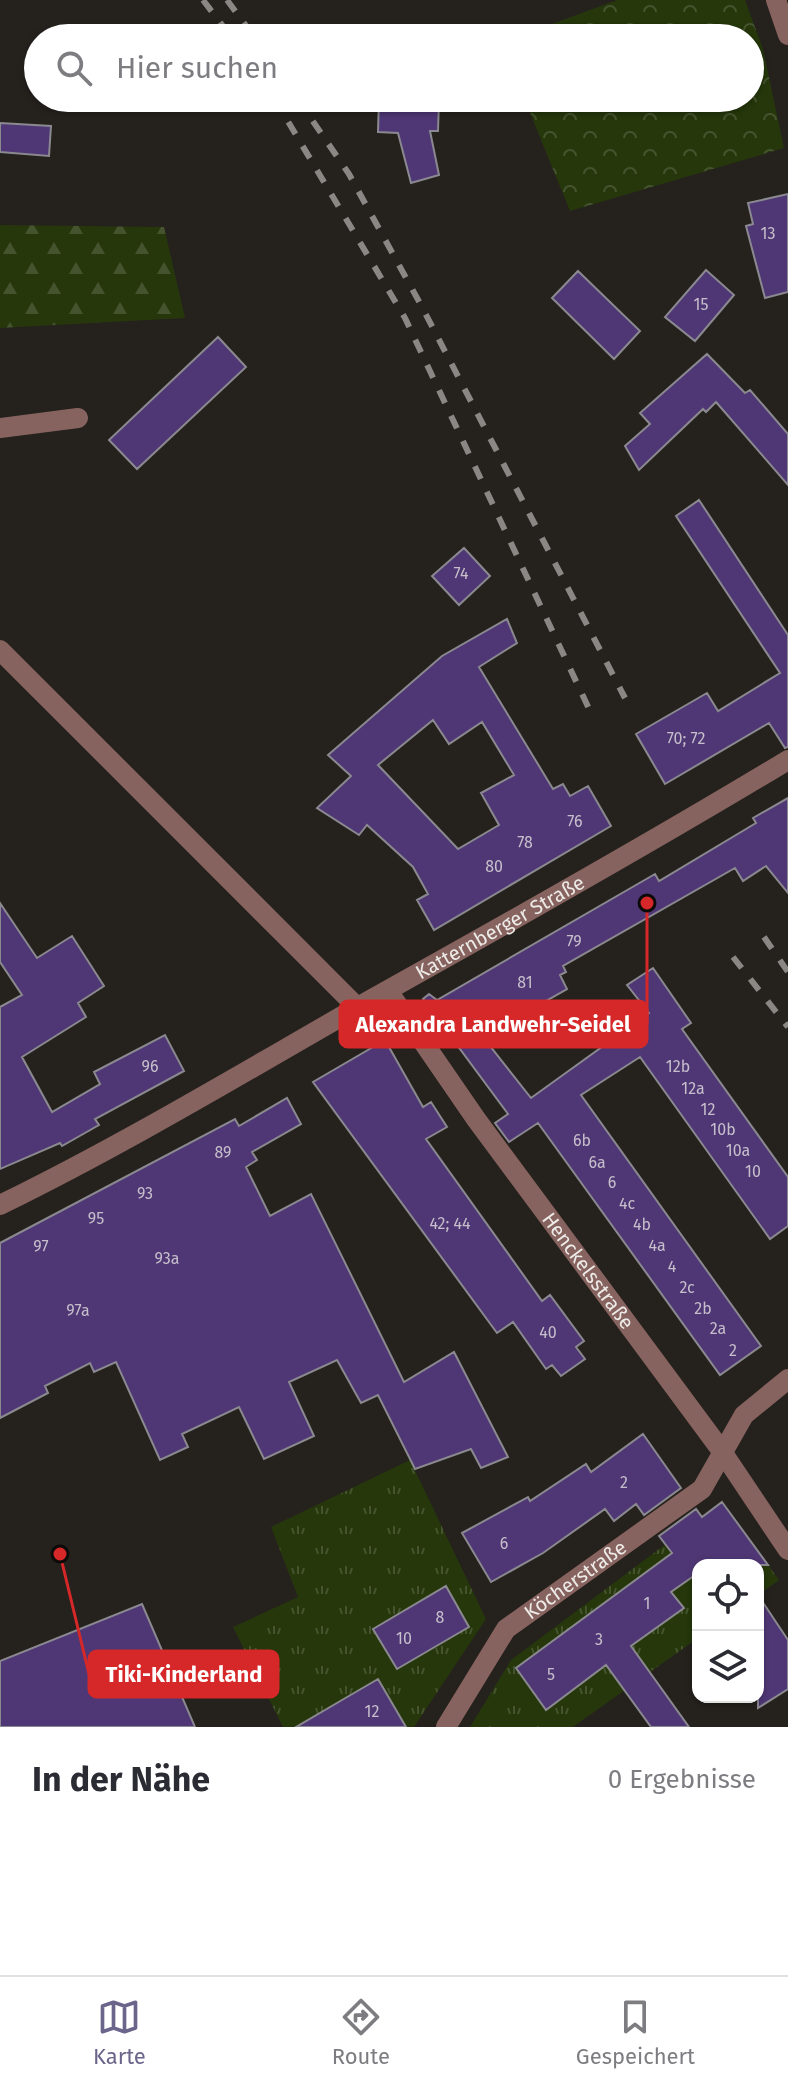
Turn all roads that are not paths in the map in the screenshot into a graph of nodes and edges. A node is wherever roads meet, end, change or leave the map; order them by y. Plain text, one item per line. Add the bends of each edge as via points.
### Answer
1 (776, 0) edge
2 (788, 35) edge
3 (78, 418) dead end
4 (0, 428) edge
5 (0, 650) edge
6 (788, 760) edge
7 (388, 991) junction
8 (358, 1008) junction
9 (0, 1205) edge
10 (788, 1379) edge
11 (721, 1450) junction
12 (788, 1550) edge
13 (446, 1727) edge

1 - 2 street
3 - 4 street
5 - 8 street
6 - 7 street, Katternberger Straße
7 - 8 street, Katternberger Straße
7 - 11 street, Henckelsstraße
8 - 9 street, Katternberger Straße
10 - 11 street, Köcherstraße via 744,1415
11 - 12 street, Henckelsstraße
11 - 13 street, Köcherstraße via 702,1489 506,1629

